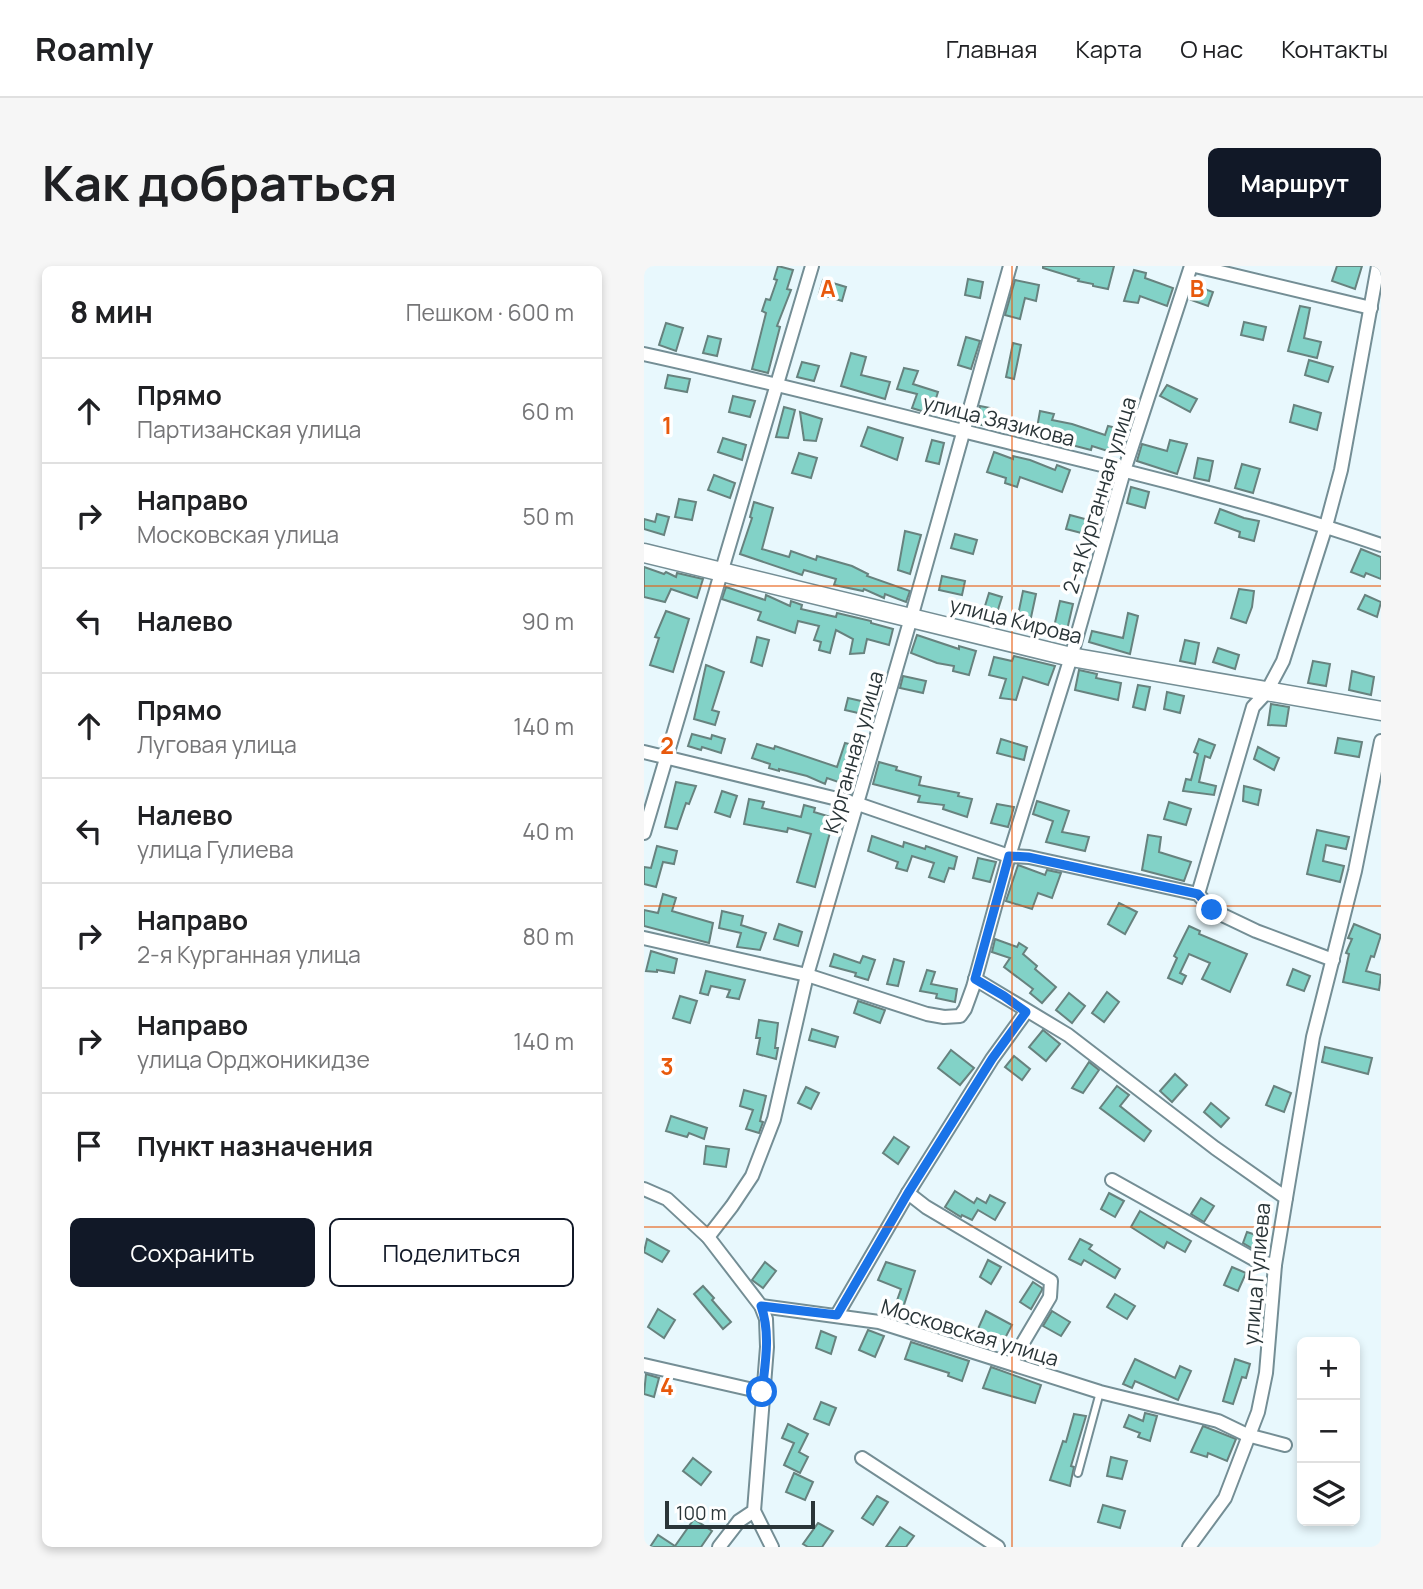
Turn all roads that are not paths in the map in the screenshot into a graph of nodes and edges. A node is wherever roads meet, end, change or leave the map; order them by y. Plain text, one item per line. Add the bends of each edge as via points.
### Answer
1 (812, 266) edge
2 (1010, 266) edge
3 (1193, 266) edge
4 (1378, 266) edge
5 (1371, 308) junction
6 (644, 354) edge
7 (777, 384) junction
8 (964, 431) junction
9 (1124, 471) junction
10 (1326, 526) junction
11 (1381, 545) edge
12 (644, 552) edge
13 (722, 571) junction
14 (911, 618) junction
15 (1071, 657) junction
16 (1266, 693) junction
17 (1381, 711) edge
18 (1381, 741) edge
19 (644, 752) edge
20 (665, 758) junction
21 (858, 804) junction
22 (644, 833) edge
23 (1009, 856) junction
24 (1198, 894) junction
25 (644, 938) edge
26 (1333, 960) junction
27 (807, 975) junction
28 (975, 979) junction
29 (1026, 1012) junction
30 (1112, 1180) dead end
31 (644, 1189) edge
32 (908, 1193) junction
33 (1286, 1198) junction
34 (708, 1237) junction
35 (1275, 1265) junction
36 (761, 1306) junction
37 (837, 1315) junction
38 (1011, 1363) junction
39 (644, 1365) edge
40 (762, 1392) junction
41 (1100, 1392) junction
42 (1247, 1435) junction
43 (1285, 1445) dead end
44 (862, 1458) dead end
45 (1078, 1473) dead end
46 (754, 1511) junction
47 (719, 1547) edge
48 (772, 1547) edge
49 (998, 1547) edge
50 (1189, 1547) edge

1 - 7 street
2 - 8 street, Курганная улица
3 - 5 street
3 - 9 street, 2-я Курганная улица
4 - 5 street
5 - 10 street
6 - 7 street, улица Зязикова
7 - 8 street, улица Зязикова
7 - 13 street
8 - 9 street, улица Зязикова
8 - 14 street, Курганная улица
9 - 10 street, улица Зязикова
9 - 15 street, 2-я Курганная улица
10 - 11 street, улица Зязикова
10 - 16 street via 1283,662
12 - 13 street, улица Кирова
13 - 14 street, улица Кирова
13 - 20 street
14 - 15 street, улица Кирова
14 - 21 street, Курганная улица
15 - 16 street, улица Кирова
15 - 23 street, 2-я Курганная улица
16 - 17 street, улица Кирова
16 - 24 street via 1253,707
18 - 26 street
19 - 20 street
20 - 21 street
20 - 22 street
21 - 23 street
21 - 27 street, Курганная улица
23 - 24 street
23 - 28 street, 2-я Курганная улица
24 - 26 street via 1212,910
25 - 27 street
26 - 33 street via 1313,1037
27 - 28 street, 2-я Курганная улица via 944,1017 960,1016
27 - 34 street, Курганная улица via 774,1119 752,1176
28 - 29 street, улица Гулиева
29 - 32 street
29 - 33 street, улица Гулиева via 1068,1035
30 - 35 street via 1257,1261
31 - 34 street via 667,1199
32 - 37 street
32 - 38 street via 1051,1281 1050,1297
33 - 35 street, улица Гулиева
34 - 36 street
35 - 42 street, улица Гулиева via 1266,1373 1258,1412
36 - 37 street, Московская улица
36 - 40 street via 766,1319
37 - 38 street, Московская улица via 879,1322
38 - 41 street, Московская улица
39 - 40 street
40 - 46 street
41 - 42 street, Московская улица via 1219,1421
41 - 45 lane
42 - 43 street, Московская улица
42 - 50 street, улица Гулиева via 1224,1497
44 - 49 street
46 - 47 street via 739,1521
46 - 48 street

